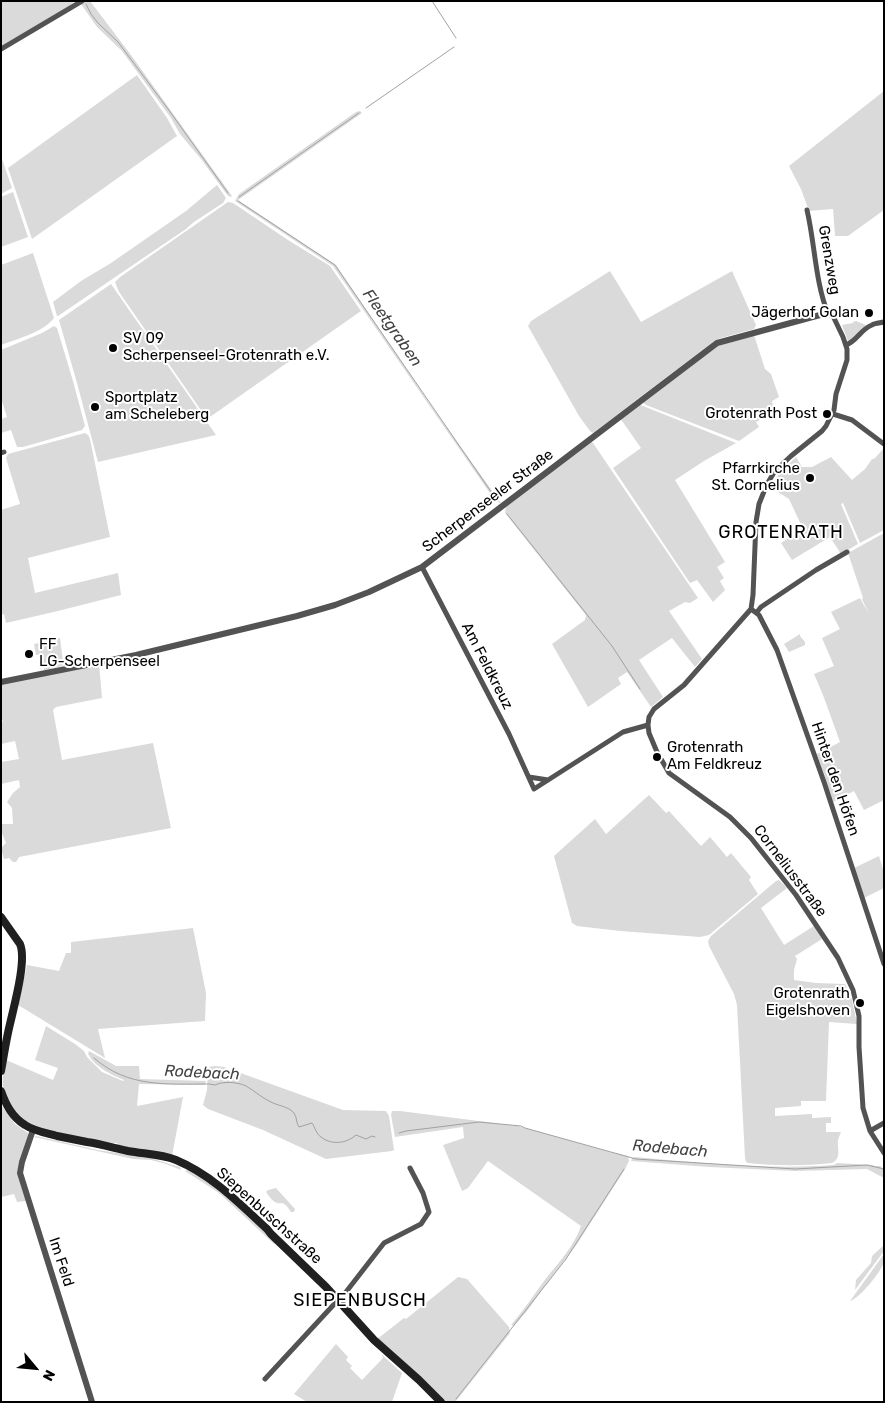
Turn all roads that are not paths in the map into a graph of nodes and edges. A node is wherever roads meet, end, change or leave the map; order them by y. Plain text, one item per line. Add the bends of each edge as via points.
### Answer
1 (82, 1) edge
2 (1, 49) edge
3 (807, 210) dead end
4 (828, 314) junction
5 (884, 322) edge
6 (846, 345) junction
7 (833, 414) junction
8 (884, 444) edge
9 (847, 552) dead end
10 (422, 567) junction
11 (750, 609) junction
12 (756, 612) junction
13 (1, 682) edge
14 (648, 725) junction
15 (529, 777) junction
16 (548, 780) junction
17 (1, 917) edge
18 (884, 964) edge
19 (1, 1071) edge
20 (1, 1091) edge
21 (884, 1123) edge
22 (33, 1130) junction
23 (870, 1131) junction
24 (884, 1153) edge
25 (410, 1168) dead end
26 (338, 1300) junction
27 (264, 1379) dead end
28 (92, 1402) edge
29 (441, 1402) edge

1 - 2 street
3 - 4 street, Grenzweg via 819,286
4 - 6 street via 833,316
4 - 10 street, Scherpenseeler Straße via 717,342
5 - 6 street via 872,324
6 - 7 street via 847,360
7 - 8 street via 852,420
7 - 11 street via 822,431 776,471 760,500
9 - 12 street
10 - 13 street, Scherpenseeler Straße via 389,584 297,616 136,655
10 - 15 street, Am Feldkreuz
11 - 12 street
11 - 14 street via 684,684 654,709
12 - 18 street, Hinter den Höfen via 777,650
14 - 16 street, Am Feldkreuz via 623,732
14 - 23 street, Corneliusstraße via 651,738 669,772 730,817 751,838 797,896 838,958 859,1016 863,1108
15 - 16 street
15 - 16 street, Am Feldkreuz via 534,789
17 - 19 main road via 20,944 22,954
20 - 22 main road via 14,1115
21 - 23 street
22 - 26 main road, Siepenbuschstraße via 155,1154 188,1165 223,1188
22 - 28 street, Im Feld via 20,1173
23 - 24 street, Corneliusstraße
25 - 26 street via 429,1212 421,1224 384,1243
26 - 27 street
26 - 29 main road, Siepenbuschstraße via 374,1340

